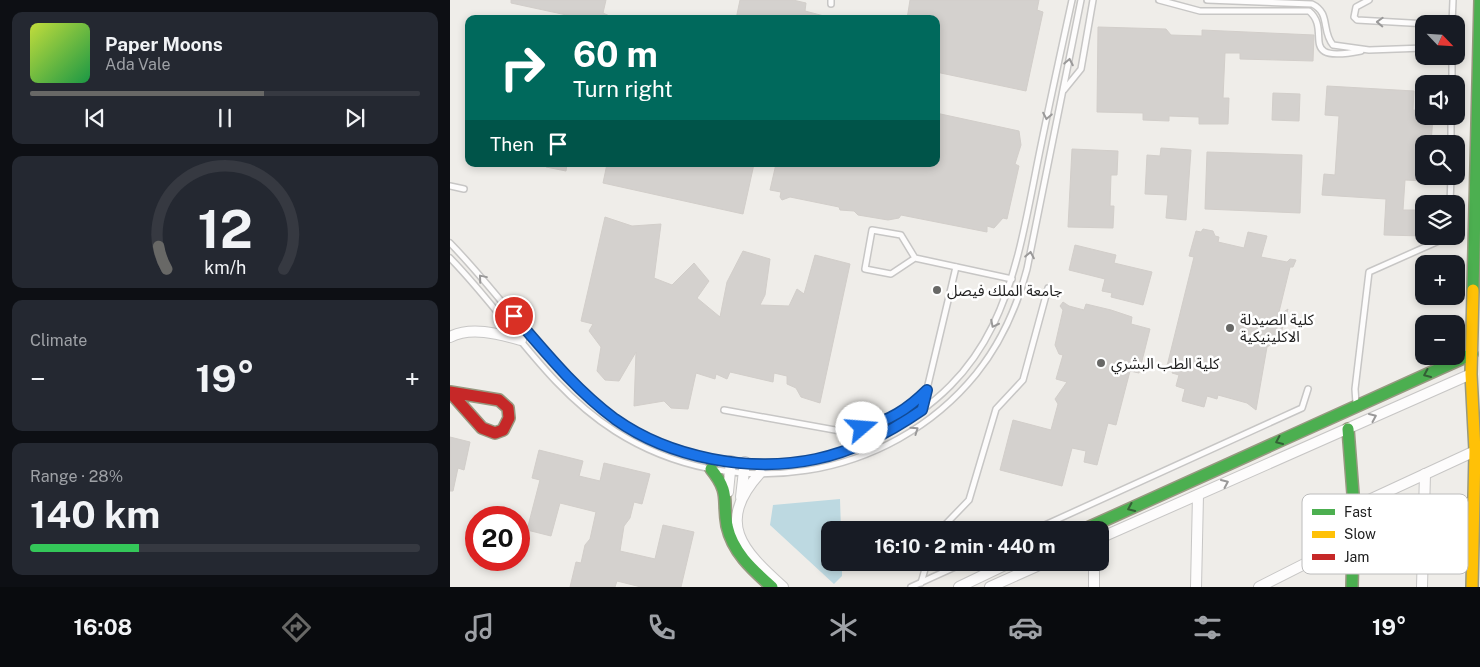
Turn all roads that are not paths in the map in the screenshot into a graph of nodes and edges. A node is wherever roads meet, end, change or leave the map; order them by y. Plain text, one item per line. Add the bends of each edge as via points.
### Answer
1 (1072, 0) edge
2 (1081, 0) edge
3 (1093, 0) edge
4 (1159, 0) edge
5 (1207, 0) edge
6 (1369, 0) edge
7 (1452, 0) edge
8 (1480, 0) edge
9 (1452, 15) edge
10 (1415, 23) edge
11 (1415, 48) edge
12 (1369, 50) junction
13 (1064, 90) junction
14 (450, 186) edge
15 (464, 189) dead end
16 (450, 243) edge
17 (1430, 245) edge
18 (450, 258) edge
19 (915, 258) junction
20 (956, 268) junction
21 (1012, 279) junction
22 (1048, 288) dead end
23 (1476, 314) edge
24 (450, 338) edge
25 (520, 340) junction
26 (1472, 354) junction
27 (1471, 374) junction
28 (1308, 389) dead end
29 (927, 390) junction
30 (450, 392) edge
31 (1357, 406) junction
32 (724, 410) dead end
33 (922, 410) junction
34 (1348, 429) junction
35 (1475, 451) junction
36 (745, 462) junction
37 (730, 466) junction
38 (711, 468) junction
39 (743, 473) junction
40 (760, 473) junction
41 (1425, 474) junction
42 (1353, 494) edge
43 (1383, 494) edge
44 (1424, 494) edge
45 (1198, 495) junction
46 (727, 500) junction
47 (740, 500) junction
48 (949, 521) edge
49 (1054, 521) edge
50 (1103, 521) edge
51 (1109, 534) edge
52 (1302, 565) edge
53 (924, 571) edge
54 (946, 571) edge
55 (993, 571) edge
56 (1026, 571) edge
57 (1094, 571) edge
58 (1353, 574) edge
59 (1422, 574) edge
60 (921, 582) junction
61 (772, 587) edge
62 (783, 587) edge
63 (911, 587) edge
64 (959, 587) edge
65 (990, 587) edge
66 (1094, 587) edge
67 (1196, 587) edge
68 (1259, 587) edge
69 (1352, 587) edge
70 (1422, 587) edge
71 (1472, 587) edge

1 -> 21 lane
13 -> 2 lane
3 - 13 lane via 1081,69
4 - 12 lane via 1200,11 1309,11 1316,21 1319,44 1330,54 1337,56
5 - 12 lane via 1312,4 1325,16 1332,46
10 -> 6 lane via 1356,20 1356,7
7 - 9 lane
8 - 23 street
11 - 12 lane
40 -> 13 lane via 822,468 904,438 952,401 976,374 1020,297
14 - 15 lane
37 -> 16 lane via 677,450 631,429 606,412 566,376
17 - 31 lane via 1369,272 1355,390
18 - 25 lane
19 - 19 lane via 901,235 872,230 865,269 891,274
19 - 20 lane
20 - 21 lane
20 - 29 lane
21 -> 33 lane via 996,322 982,346 944,392
22 - 48 lane via 1023,380 996,409 969,500
23 - 26 street
24 - 25 street via 458,333 484,332
25 - 38 lane via 571,396 614,430 651,450
26 - 27 street
26 -> 31 street
34 -> 27 street
27 - 35 street
28 - 49 lane via 1302,408
29 - 32 lane via 910,407 893,417 846,432
29 - 33 lane
30 - 30 street via 499,400 508,408 503,430 495,433 482,428
31 -> 50 street
33 - 36 lane via 870,441 817,459
34 - 42 street
45 -> 34 street
35 - 41 street
35 - 71 street
36 - 37 lane
36 - 39 street
37 - 38 lane
37 - 39 lane
37 - 46 street
38 - 46 street via 724,484
39 - 40 lane
39 - 47 street
40 - 47 street
41 - 43 street
41 - 44 street
45 - 51 street
45 - 67 street
46 - 61 street via 727,526 735,549 748,566
47 - 62 street via 736,515 738,533 748,553
52 - 68 street
53 - 60 lane
54 - 60 lane
55 - 64 street
56 - 65 street
57 - 66 street
58 - 69 street
59 - 70 street
60 - 63 lane

